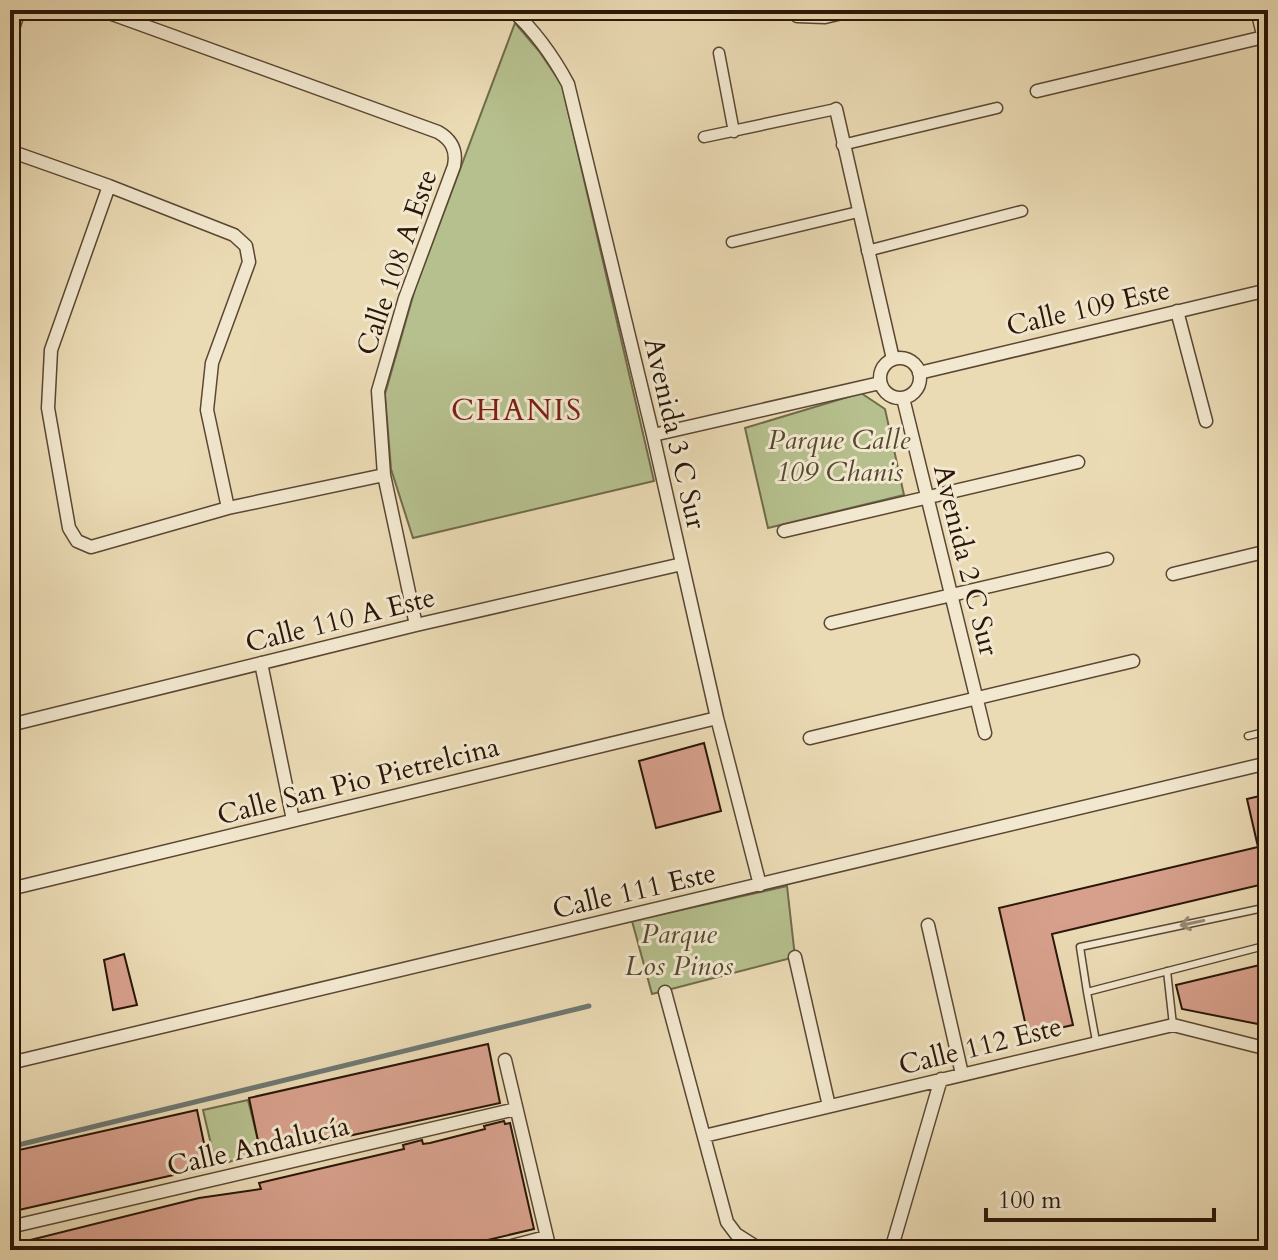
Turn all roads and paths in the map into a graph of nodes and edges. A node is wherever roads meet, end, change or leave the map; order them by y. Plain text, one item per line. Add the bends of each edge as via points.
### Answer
1 (19, 10) edge
2 (101, 10) edge
3 (512, 10) edge
4 (854, 10) edge
5 (1257, 10) edge
6 (797, 16) dead end
7 (1266, 36) edge
8 (10, 38) edge
9 (719, 53) dead end
10 (1268, 55) edge
11 (1037, 91) dead end
12 (997, 108) dead end
13 (836, 109) joint
14 (734, 132) junction
15 (704, 137) dead end
16 (842, 145) junction
17 (10, 151) edge
18 (109, 186) junction
19 (1022, 211) dead end
20 (858, 212) junction
21 (732, 242) dead end
22 (867, 251) junction
23 (1268, 290) edge
24 (1177, 311) junction
25 (893, 359) junction
26 (919, 373) junction
27 (880, 383) junction
28 (903, 398) junction
29 (1206, 421) dead end
30 (653, 435) junction
31 (1078, 462) dead end
32 (384, 475) junction
33 (927, 497) junction
34 (228, 508) junction
35 (784, 531) dead end
36 (1268, 551) edge
37 (1107, 559) dead end
38 (682, 564) junction
39 (1173, 574) dead end
40 (951, 595) junction
41 (831, 623) dead end
42 (416, 625) junction
43 (1133, 661) dead end
44 (261, 663) junction
45 (976, 698) junction
46 (717, 718) junction
47 (10, 725) edge
48 (1268, 731) edge
49 (985, 733) dead end
50 (1248, 736) dead end
51 (810, 738) dead end
52 (1268, 763) edge
53 (293, 820) junction
54 (760, 885) junction
55 (10, 889) edge
56 (1268, 907) edge
57 (928, 925) dead end
58 (1268, 945) edge
59 (795, 957) dead end
60 (1167, 971) junction
61 (665, 992) dead end
62 (1087, 992) junction
63 (1173, 1025) junction
64 (1096, 1041) junction
65 (1268, 1049) edge
66 (505, 1060) dead end
67 (10, 1063) edge
68 (962, 1074) junction
69 (941, 1079) junction
70 (829, 1106) junction
71 (516, 1109) junction
72 (704, 1136) junction
73 (10, 1227) edge
74 (548, 1244) edge
75 (497, 1250) edge
76 (761, 1250) edge
77 (891, 1250) edge

1 - 8 street
2 - 32 street, Calle 108 A Este via 438,132 451,142 454,166 405,298 378,391
3 - 30 street, Avenida 3 C Sur via 553,56 568,84
4 - 6 street
5 - 7 street
7 - 10 street
7 - 11 street
9 - 14 street
12 - 16 street
13 - 14 street
13 - 16 street
14 - 15 street
16 - 20 street
17 - 18 street
18 - 34 street via 234,235 248,254 212,363 207,410
18 - 34 street via 51,350 48,408 69,528 77,541 91,547
19 - 22 street
20 - 21 street
20 - 22 street
22 - 25 street
23 - 24 street, Calle 109 Este
24 - 26 street, Calle 109 Este
24 - 29 street
25 - 26 street via 912,362
25 - 27 street via 884,366
26 - 28 street via 914,392
27 - 28 street via 888,394
27 - 30 street
28 - 33 street, Avenida 2 C Sur
30 - 38 street, Avenida 3 C Sur
31 - 33 street
32 - 34 street
32 - 42 street, Calle 108 A Este
33 - 35 street
33 - 40 street, Avenida 2 C Sur
36 - 39 street
37 - 40 street
38 - 42 street, Calle 110 A Este
38 - 46 street, Avenida 3 C Sur
40 - 41 street
40 - 45 street, Avenida 2 C Sur
42 - 44 street, Calle 110 A Este
43 - 45 street
44 - 47 street, Calle 110 A Este
44 - 53 street
45 - 49 street, Avenida 2 C Sur
45 - 51 street
46 - 53 street, Calle San Pio Pietrelcina
46 - 54 street, Avenida 3 C Sur
48 - 50 lane
52 - 54 street, Calle 111 Este
53 - 55 street, Calle San Pio Pietrelcina
54 - 67 street, Calle 111 Este
56 -> 62 lane via 1080,947
57 - 68 street
58 - 60 lane
59 - 70 street
60 - 62 lane
60 - 63 lane
61 - 72 street
62 - 64 lane
63 - 64 street, Calle 112 Este
63 - 65 street, Calle 112 Este
64 - 68 street, Calle 112 Este
66 - 71 street
68 - 69 street, Calle 112 Este
69 - 70 street, Calle 112 Este
69 - 77 street
70 - 72 street, Calle 112 Este
71 - 73 street, Calle Andalucía
71 - 74 street
72 - 76 street via 727,1222
74 - 75 street

